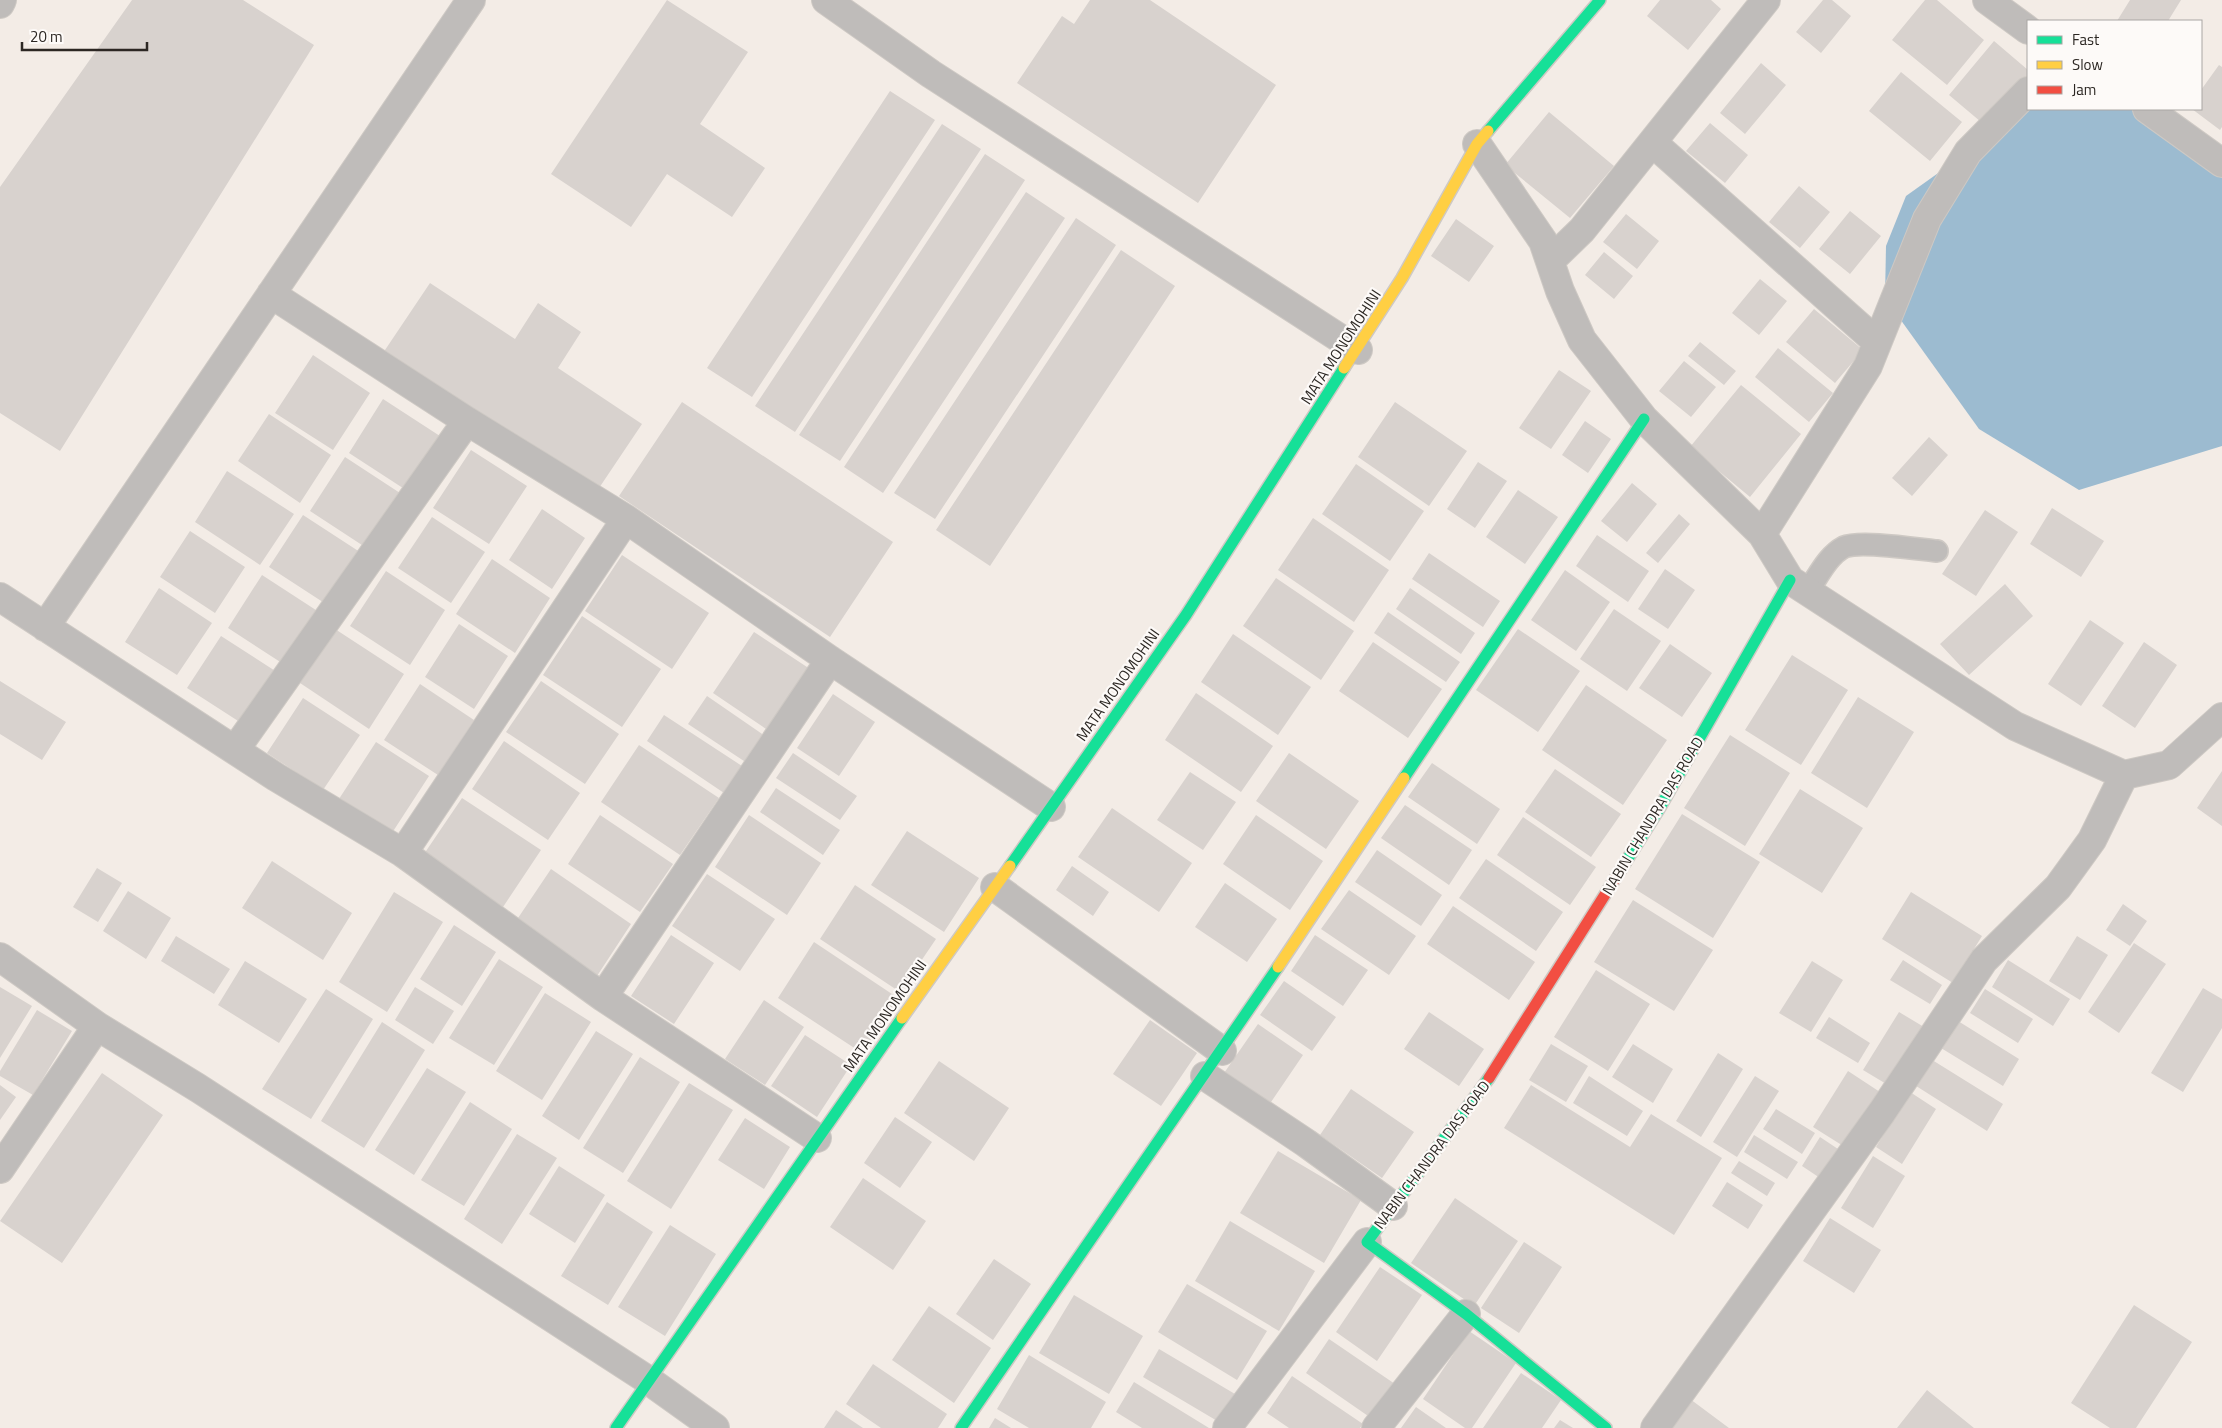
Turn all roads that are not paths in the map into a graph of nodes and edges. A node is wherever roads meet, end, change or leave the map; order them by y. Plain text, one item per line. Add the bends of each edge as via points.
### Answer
1 (2, 0) edge
2 (471, 0) edge
3 (826, 0) edge
4 (1600, 0) edge
5 (1766, 0) edge
6 (1987, 0) edge
7 (0, 4) edge
8 (2027, 29) edge
9 (2027, 92) edge
10 (2148, 110) edge
11 (1653, 143) junction
12 (1477, 144) junction
13 (2222, 164) edge
14 (1550, 261) junction
15 (271, 294) junction
16 (1877, 342) junction
17 (1358, 350) junction
18 (1644, 419) junction
19 (467, 421) junction
20 (626, 519) junction
21 (1762, 534) junction
22 (1937, 551) dead end
23 (1799, 586) junction
24 (0, 597) edge
25 (45, 627) junction
26 (830, 660) junction
27 (2222, 717) edge
28 (235, 750) junction
29 (2124, 775) junction
30 (1051, 807) junction
31 (403, 853) junction
32 (994, 887) junction
33 (0, 957) edge
34 (603, 997) junction
35 (98, 1026) junction
36 (1222, 1051) junction
37 (1205, 1076) junction
38 (817, 1138) junction
39 (0, 1169) edge
40 (1393, 1206) junction
41 (1367, 1242) junction
42 (1466, 1314) junction
43 (648, 1380) junction
44 (616, 1428) edge
45 (715, 1428) edge
46 (962, 1428) edge
47 (1227, 1428) edge
48 (1376, 1428) edge
49 (1606, 1428) edge
50 (1655, 1428) edge

1 - 7 street
2 - 15 street
3 - 17 street via 931,74
4 - 12 street, MATA MONOMOHINI
5 - 11 street
6 - 8 street
9 - 16 street via 1968,152 1927,220
10 - 13 street
11 - 14 street via 1582,230
11 - 16 street
12 - 14 street via 1543,240
12 - 17 street, MATA MONOMOHINI
14 - 18 street via 1582,340
15 - 19 street
15 - 25 street
16 - 21 street via 1868,366
17 - 30 street, MATA MONOMOHINI via 1186,615
18 - 21 street
18 - 36 street
19 - 20 street
19 - 28 street
20 - 26 street
20 - 31 street
21 - 23 street
22 - 23 lane via 1860,544 1845,547
23 - 29 street via 2015,726
23 - 40 street, NABIN CHANDRA DAS ROAD via 1484,1088
24 - 25 street
25 - 28 street
26 - 30 street
26 - 34 street
27 - 29 street via 2169,765
28 - 31 street
29 - 50 street via 2092,840 2058,887 1984,960 1882,1112
30 - 32 street, MATA MONOMOHINI
31 - 34 street
32 - 36 street
32 - 38 street, MATA MONOMOHINI
33 - 35 street
34 - 38 street
35 - 39 street
35 - 43 street
36 - 37 street
37 - 40 street
37 - 46 street
38 - 43 street, MATA MONOMOHINI
40 - 41 street, NABIN CHANDRA DAS ROAD
41 - 42 street, NABIN CHANDRA DAS ROAD
41 - 47 street
42 - 48 street
42 - 49 street, NABIN CHANDRA DAS ROAD
43 - 44 street, MATA MONOMOHINI
43 - 45 street

